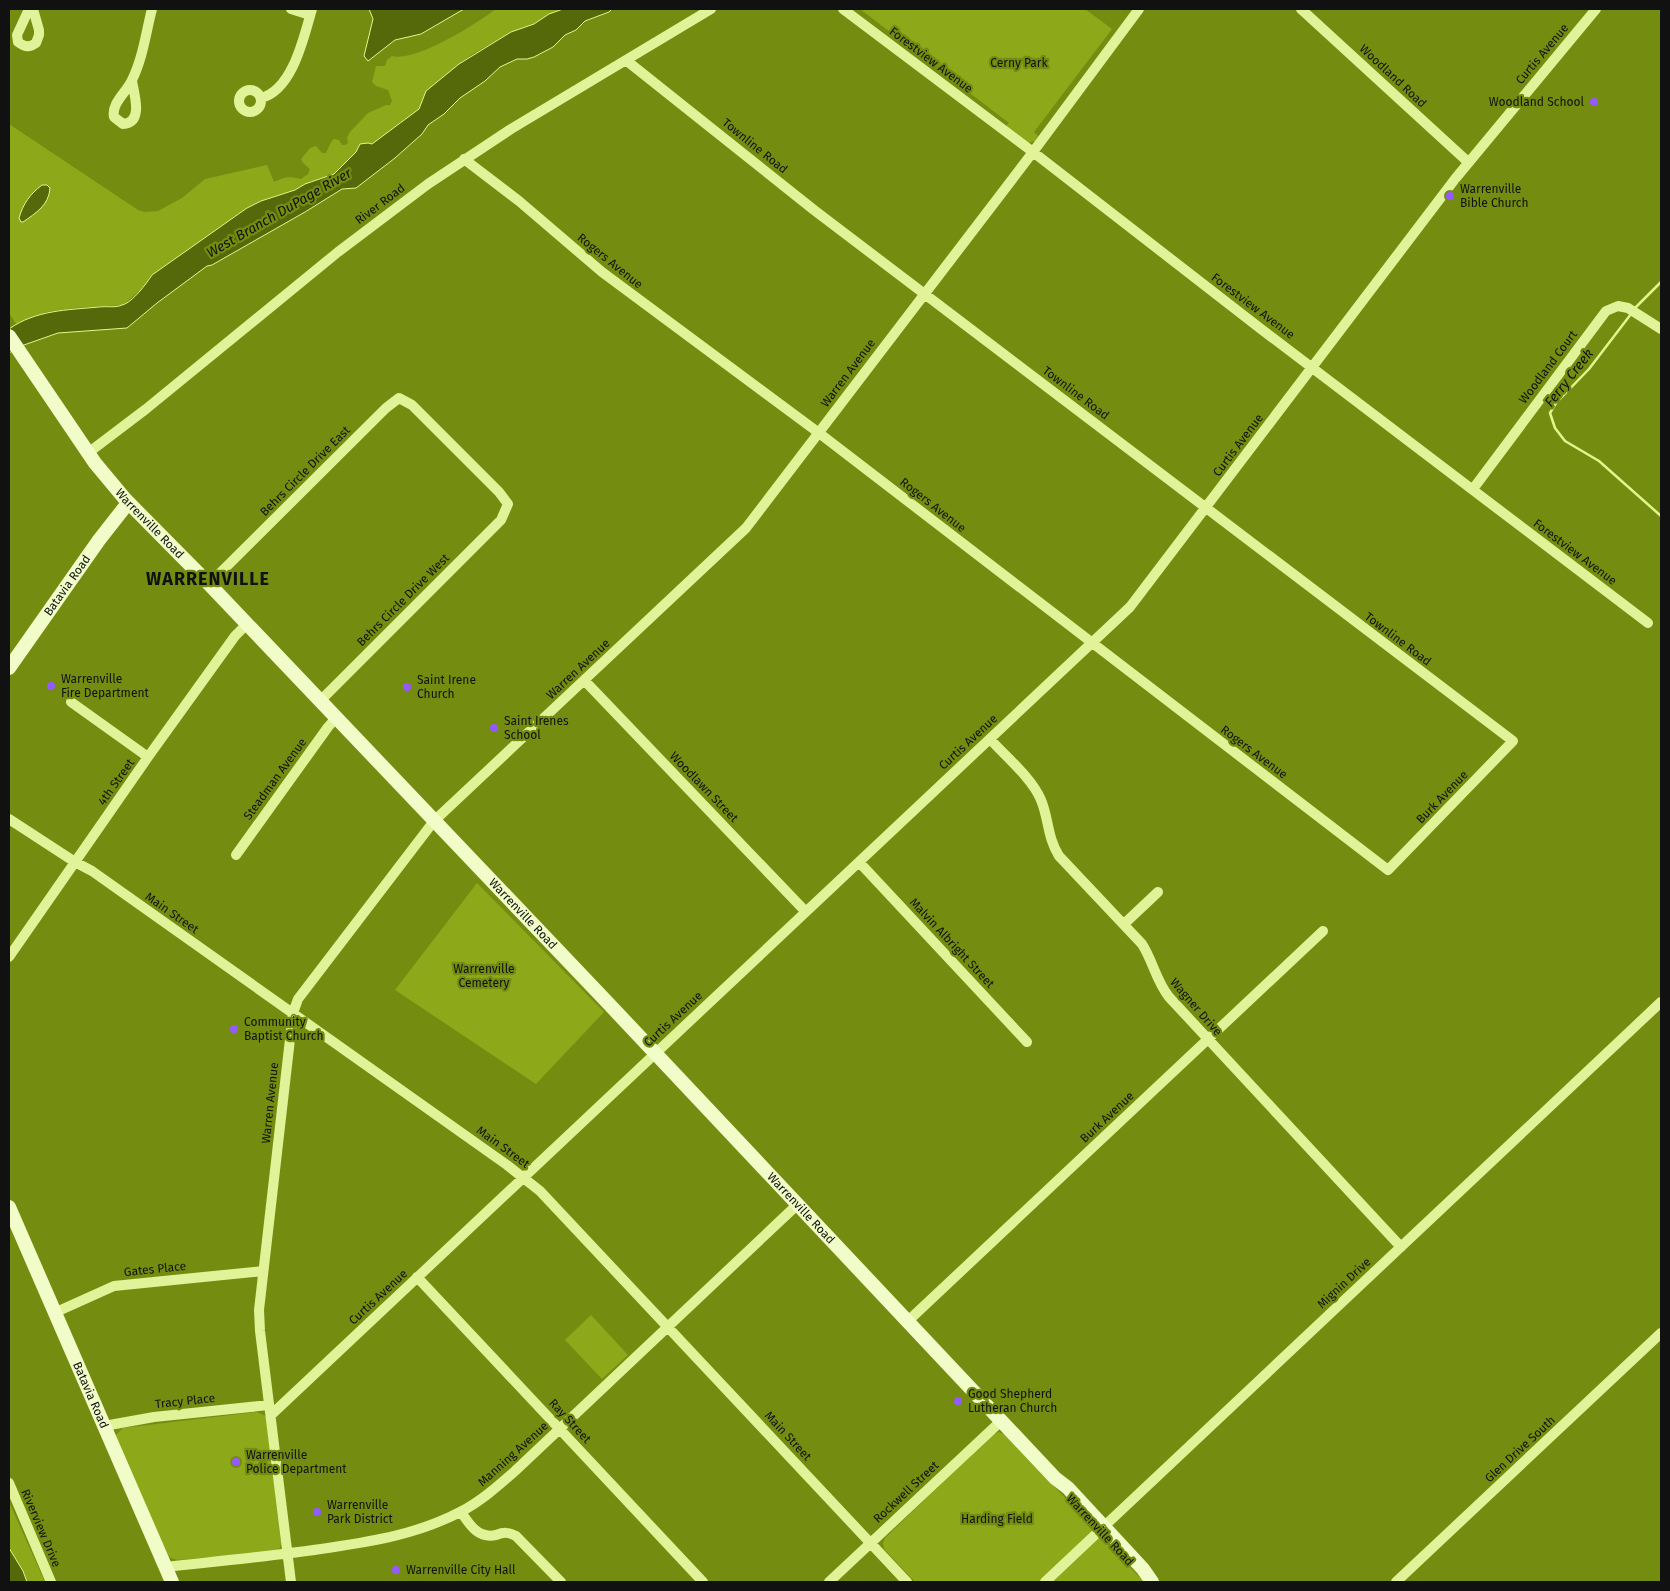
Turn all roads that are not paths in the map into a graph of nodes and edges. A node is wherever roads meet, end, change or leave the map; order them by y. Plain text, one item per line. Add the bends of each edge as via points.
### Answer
1 (29, 9) edge
2 (33, 9) edge
3 (152, 9) edge
4 (291, 9) edge
5 (711, 9) edge
6 (843, 9) edge
7 (1139, 9) edge
8 (1301, 9) edge
9 (1596, 9) edge
10 (311, 12) edge
11 (627, 60) junction
12 (132, 81) dead end
13 (261, 98) dead end
14 (1033, 152) junction
15 (464, 159) junction
16 (1468, 162) junction
17 (924, 293) junction
18 (1661, 329) edge
19 (9, 336) edge
20 (1312, 367) junction
21 (423, 416) joint
22 (819, 433) junction
23 (88, 453) junction
24 (1473, 489) junction
25 (128, 503) junction
26 (1206, 509) junction
27 (209, 584) junction
28 (1648, 623) dead end
29 (247, 624) junction
30 (1092, 644) junction
31 (9, 668) edge
32 (584, 680) junction
33 (320, 701) junction
34 (71, 702) dead end
35 (336, 718) junction
36 (990, 739) junction
37 (1513, 741) joint
38 (148, 757) junction
39 (9, 818) edge
40 (434, 821) junction
41 (236, 855) dead end
42 (75, 862) junction
43 (859, 862) junction
44 (1388, 870) joint
45 (1158, 892) dead end
46 (806, 912) junction
47 (1124, 924) junction
48 (1323, 931) dead end
49 (9, 957) edge
50 (1661, 1002) edge
51 (293, 1013) junction
52 (1208, 1039) junction
53 (1027, 1042) dead end
54 (655, 1053) junction
55 (524, 1178) junction
56 (798, 1204) junction
57 (9, 1208) edge
58 (1401, 1247) junction
59 (263, 1271) junction
60 (418, 1277) junction
61 (54, 1313) junction
62 (908, 1321) junction
63 (668, 1327) junction
64 (1661, 1333) edge
65 (270, 1410) junction
66 (1001, 1421) junction
67 (104, 1426) junction
68 (560, 1429) junction
69 (9, 1483) edge
70 (461, 1512) junction
71 (1101, 1528) junction
72 (871, 1543) junction
73 (287, 1554) junction
74 (165, 1567) junction
75 (1150, 1580) edge
76 (51, 1582) edge
77 (172, 1582) edge
78 (291, 1582) edge
79 (561, 1582) edge
80 (704, 1582) edge
81 (829, 1582) edge
82 (907, 1582) edge
83 (1044, 1582) edge
84 (1396, 1582) edge

1 - 2 street via 17,38 21,44 29,46 36,43 39,35
3 - 12 street
4 - 10 street
5 - 11 street, River Road
6 - 14 street, Forestview Avenue
7 - 14 street, Warren Avenue
8 - 16 street, Woodland Road
9 - 16 street, Curtis Avenue
10 - 13 street via 287,78 279,88
11 - 15 street, River Road
11 - 17 street, Townline Road via 814,210
14 - 17 street, Warren Avenue
14 - 20 street, Forestview Avenue
15 - 22 street, Rogers Avenue via 602,272
15 - 23 street, River Road via 399,204
16 - 20 street, Curtis Avenue
17 - 22 street, Warren Avenue
17 - 26 street, Townline Road
18 - 24 street, Woodland Court via 1633,310 1618,306 1600,318
19 - 23 main road, Warrenville Road
20 - 24 street, Forestview Avenue
20 - 26 street, Curtis Avenue
21 - 27 street, Behrs Circle Drive East via 400,398 386,408
21 - 33 street, Behrs Circle Drive West via 499,492 508,504 504,516
22 - 30 street, Rogers Avenue
22 - 32 street, Warren Avenue via 746,528
23 - 25 main road, Warrenville Road
24 - 28 street, Forestview Avenue
25 - 27 main road, Warrenville Road
25 - 31 main road, Batavia Road
26 - 30 street, Curtis Avenue via 1130,607
26 - 37 street, Townline Road
27 - 29 main road, Warrenville Road
29 - 33 main road, Warrenville Road
29 - 38 street, 4th Street
30 - 36 street, Curtis Avenue
30 - 44 street, Rogers Avenue
32 - 40 street, Warren Avenue
32 - 46 street, Woodlawn Street
33 - 35 main road, Warrenville Road
34 - 38 street
35 - 40 main road, Warrenville Road
35 - 41 street, Steadman Avenue
36 - 43 street, Curtis Avenue
36 - 47 street, Wagner Drive via 1036,790 1051,841 1059,856
37 - 44 street, Burk Avenue
38 - 42 street, 4th Street
39 - 42 street, Main Street
40 - 51 street, Warren Avenue via 298,999
40 - 54 main road, Warrenville Road
42 - 49 street, 4th Street
42 - 51 street, Main Street
43 - 46 street, Curtis Avenue
43 - 53 street, Malvin Albright Street
45 - 47 street
46 - 54 street, Curtis Avenue
47 - 52 street, Wagner Drive via 1147,952 1163,990
48 - 52 street, Burk Avenue
50 - 58 street, Mignin Drive
51 - 55 street, Main Street
51 - 59 street, Warren Avenue
52 - 58 street, Wagner Drive
52 - 62 street, Burk Avenue
54 - 55 street, Curtis Avenue
54 - 56 main road, Warrenville Road
55 - 60 street, Curtis Avenue
55 - 63 street, Main Street
56 - 62 main road, Warrenville Road
56 - 63 street, Manning Avenue
57 - 61 main road, Batavia Road
58 - 71 street, Mignin Drive
59 - 61 street, Gates Place via 114,1286
59 - 65 street, Warren Avenue via 260,1331
60 - 65 street, Curtis Avenue
60 - 68 street, Ray Street
61 - 67 main road, Batavia Road
62 - 66 main road, Warrenville Road
63 - 68 street, Manning Avenue
63 - 72 street, Main Street
64 - 84 street, Glen Drive South
65 - 67 street, Tracy Place via 154,1417
65 - 73 street, Warren Avenue
66 - 71 main road, Warrenville Road via 1055,1478 1062,1490
66 - 72 street, Rockwell Street
67 - 74 main road, Batavia Road
68 - 70 street, Manning Avenue via 502,1483
68 - 80 street, Ray Street
69 - 76 street, Riverview Drive
70 - 73 street, Manning Avenue via 398,1536
70 - 79 street via 478,1533 487,1536 508,1532 516,1536
71 - 75 main road, Warrenville Road via 1138,1571
71 - 83 street, Mignin Drive
72 - 81 street, Rockwell Street
72 - 82 street, Main Street
73 - 74 street, Manning Avenue
73 - 78 street, Warren Avenue
74 - 77 main road, Batavia Road

